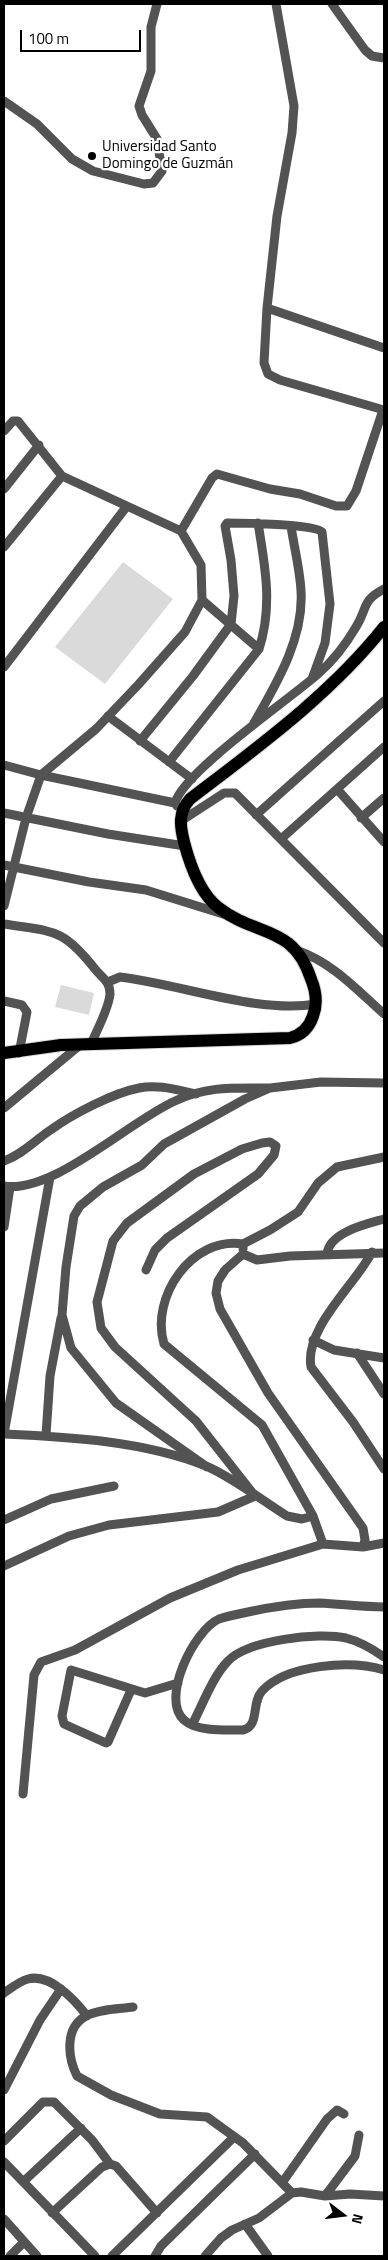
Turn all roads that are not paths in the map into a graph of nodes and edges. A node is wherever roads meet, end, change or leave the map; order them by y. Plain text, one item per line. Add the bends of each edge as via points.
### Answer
1 (157, 4) edge
2 (276, 4) edge
3 (332, 4) edge
4 (384, 58) edge
5 (4, 101) edge
6 (267, 308) junction
7 (384, 348) edge
8 (384, 410) edge
9 (4, 431) edge
10 (39, 445) junction
11 (62, 476) junction
12 (4, 489) edge
13 (127, 506) junction
14 (258, 523) junction
15 (291, 526) junction
16 (181, 531) junction
17 (4, 547) edge
18 (384, 589) edge
19 (202, 600) junction
20 (231, 624) junction
21 (384, 626) edge
22 (259, 648) junction
23 (4, 667) edge
24 (312, 680) junction
25 (384, 701) edge
26 (108, 716) junction
27 (251, 727) junction
28 (140, 741) junction
29 (384, 747) edge
30 (169, 762) junction
31 (4, 765) edge
32 (41, 775) junction
33 (192, 780) junction
34 (337, 789) junction
35 (384, 798) edge
36 (179, 811) junction
37 (4, 813) edge
38 (256, 814) junction
39 (26, 818) junction
40 (361, 818) junction
41 (281, 839) junction
42 (384, 842) edge
43 (185, 846) junction
44 (8, 866) edge
45 (4, 901) edge
46 (230, 916) junction
47 (4, 924) edge
48 (384, 943) edge
49 (296, 950) junction
50 (108, 982) junction
51 (4, 1001) edge
52 (316, 1004) junction
53 (384, 1014) edge
54 (86, 1044) junction
55 (4, 1053) edge
56 (19, 1053) junction
57 (384, 1083) edge
58 (270, 1088) junction
59 (196, 1094) junction
60 (5, 1105) edge
61 (384, 1157) edge
62 (4, 1161) edge
63 (50, 1177) junction
64 (7, 1187) edge
65 (384, 1219) edge
66 (4, 1227) edge
67 (243, 1244) junction
68 (372, 1252) junction
69 (384, 1253) edge
70 (243, 1254) junction
71 (327, 1254) junction
72 (146, 1270) dead end
73 (62, 1315) junction
74 (313, 1340) junction
75 (357, 1353) junction
76 (384, 1358) edge
77 (384, 1394) edge
78 (4, 1434) edge
79 (46, 1436) junction
80 (208, 1467) junction
81 (384, 1469) edge
82 (114, 1486) dead end
83 (255, 1496) junction
84 (313, 1516) junction
85 (4, 1520) edge
86 (384, 1543) edge
87 (323, 1544) junction
88 (363, 1547) junction
89 (4, 1566) edge
90 (384, 1607) edge
91 (384, 1657) edge
92 (384, 1670) edge
93 (178, 1683) junction
94 (131, 1690) junction
95 (192, 1725) junction
96 (23, 1794) dead end
97 (61, 1989) junction
98 (4, 1993) edge
99 (133, 2007) dead end
100 (87, 2016) junction
101 (4, 2089) edge
102 (344, 2114) dead end
103 (80, 2128) junction
104 (359, 2135) dead end
105 (234, 2137) junction
106 (4, 2141) edge
107 (255, 2154) junction
108 (4, 2162) edge
109 (110, 2164) junction
110 (23, 2182) junction
111 (282, 2183) junction
112 (292, 2193) junction
113 (325, 2196) junction
114 (384, 2196) edge
115 (52, 2212) junction
116 (157, 2213) junction
117 (4, 2219) edge
118 (245, 2224) junction
119 (24, 2242) junction
120 (10, 2256) edge
121 (37, 2256) edge
122 (95, 2256) edge
123 (112, 2256) edge
124 (156, 2256) edge
125 (205, 2256) edge
126 (268, 2256) edge

1 - 5 street via 151,27 151,71 139,106 157,139 162,171 153,184 133,182 86,167 72,159 24,114
2 - 6 street via 294,106
3 - 4 street via 365,50 372,56
6 - 7 street
6 - 8 street via 264,363 268,374
8 - 16 street via 356,491 347,506 336,506 217,474
9 - 10 street via 13,421 18,421
10 - 11 street
10 - 12 street
11 - 13 street
11 - 17 street
13 - 16 street
13 - 23 street
14 - 15 street
14 - 20 street via 226,523 225,526 234,596
14 - 22 street via 268,584 265,630
15 - 24 street via 322,532 330,604 325,643
15 - 27 street via 302,591 297,629 279,681
16 - 19 street via 201,565
18 - 24 street via 366,603 345,646
19 - 20 street
19 - 26 street via 185,632
20 - 22 street
20 - 28 street
21 - 36 main road via 349,665 282,727
22 - 30 street
24 - 27 street
25 - 38 street
26 - 28 street
26 - 32 street
27 - 33 street
28 - 30 street
29 - 34 street
30 - 33 street
31 - 32 street
32 - 36 street
32 - 39 street
33 - 36 street via 180,793
34 - 40 street
34 - 41 street
35 - 40 street
36 - 38 street via 230,791
36 - 43 main road
37 - 39 street
38 - 41 street
39 - 43 street
39 - 44 street
40 - 42 street
41 - 48 street
43 - 46 main road via 204,892
44 - 45 street
44 - 46 street via 146,890
46 - 49 main road via 278,935
47 - 50 street via 44,929 64,936
49 - 52 main road via 309,972
49 - 53 street via 332,967
50 - 52 street via 120,977 259,1003
50 - 54 street via 109,1001
51 - 56 street via 22,1005 27,1012
52 - 54 main road via 306,1030 290,1038
54 - 56 main road
54 - 60 street
55 - 56 main road
57 - 58 street via 322,1082
58 - 59 street via 216,1087
58 - 73 street via 164,1144 142,1165 103,1187 80,1206 71,1228
59 - 62 street via 164,1087 138,1088 89,1107 51,1129 18,1156
59 - 63 street via 176,1100 148,1115
61 - 67 street via 338,1167 318,1183 298,1212
63 - 64 street via 27,1186
63 - 78 street
64 - 66 street
65 - 71 street via 333,1240
67 - 70 street
67 - 84 street via 221,1243 209,1248 176,1275 167,1292 160,1330 164,1344 262,1425
68 - 69 street
68 - 71 street
68 - 74 street
70 - 71 street via 256,1260
70 - 88 street via 218,1281 216,1293 220,1309 268,1393 360,1522 365,1534
72 - 83 street via 155,1250 167,1238 258,1174 274,1155 276,1146 270,1142 262,1143 234,1153 194,1174 126,1222 113,1241 97,1302 102,1328 115,1347 196,1421
73 - 79 street via 50,1376
73 - 80 street via 71,1348 116,1403
74 - 75 street via 334,1350
74 - 81 street via 311,1367
75 - 76 street
75 - 77 street
78 - 79 street
79 - 80 street via 150,1449
80 - 83 street
82 - 85 street via 51,1499
83 - 84 street via 287,1516 302,1519
83 - 89 street via 218,1512 109,1526 69,1536
84 - 87 street
86 - 88 street
87 - 88 street
87 - 96 street via 238,1570 179,1595 75,1650 41,1662 34,1675
90 - 93 street via 318,1603 274,1607 218,1620 201,1633
91 - 95 street via 348,1638 334,1637 303,1638 248,1648 234,1655 224,1666
92 - 95 street via 346,1664 298,1672 261,1692 255,1706 254,1722 246,1730
93 - 94 street via 145,1693
93 - 95 street via 177,1711
94 - 94 street via 71,1670 62,1716 64,1724 108,1742
97 - 98 street via 39,1978 27,1979
97 - 100 street via 73,1997
97 - 101 street via 40,2020
99 - 100 street
100 - 105 street via 77,2023 71,2037 68,2054 76,2076 160,2114 207,2116
102 - 111 street via 336,2110 327,2119
103 - 106 street via 59,2105 47,2101
103 - 109 street
103 - 110 street
104 - 113 street via 355,2156
105 - 107 street
105 - 116 street
107 - 111 street
107 - 124 street via 161,2246
108 - 110 street
109 - 115 street via 102,2167
109 - 116 street via 116,2166
110 - 115 street
111 - 112 street
112 - 113 street
112 - 118 street
113 - 114 street
115 - 122 street
116 - 123 street
117 - 119 street
118 - 125 street via 221,2238
118 - 126 street
119 - 120 street
119 - 121 street

